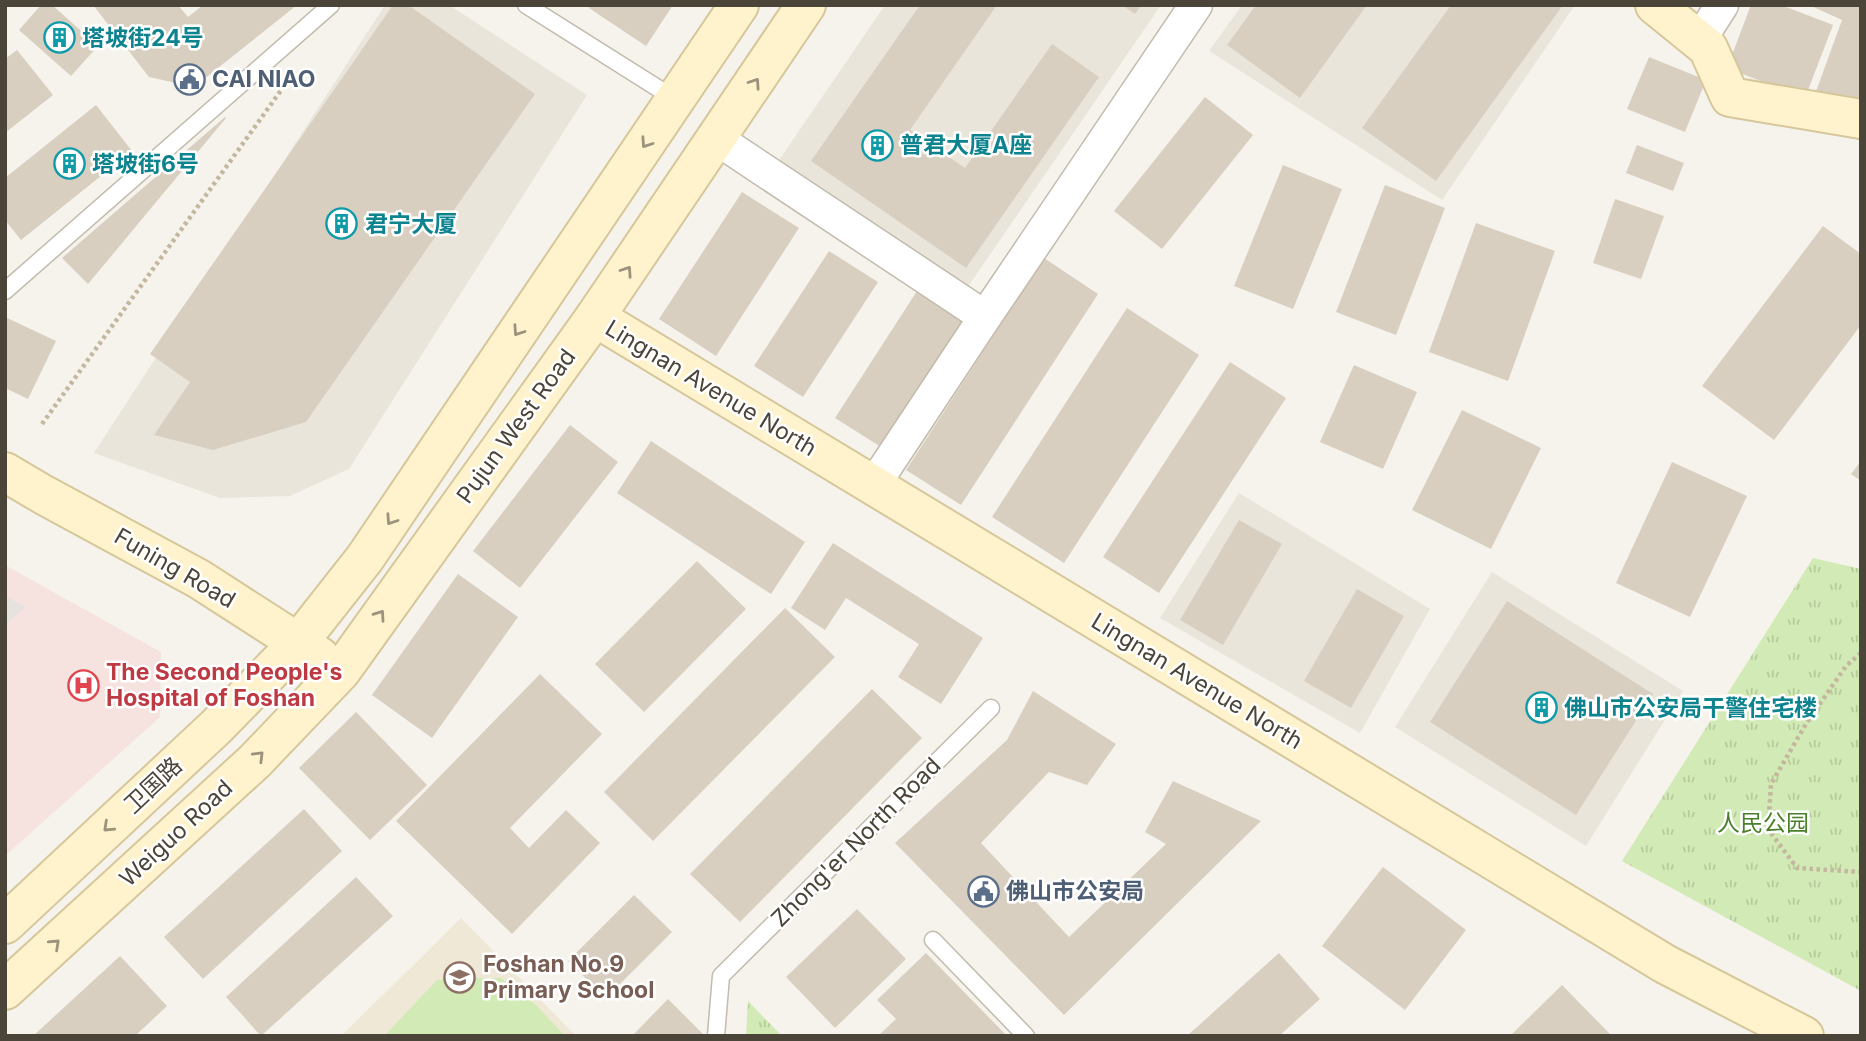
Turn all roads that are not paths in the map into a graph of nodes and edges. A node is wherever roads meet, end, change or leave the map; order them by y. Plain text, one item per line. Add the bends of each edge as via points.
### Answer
1 (331, 5) edge
2 (526, 5) edge
3 (739, 5) edge
4 (806, 5) edge
5 (1196, 5) edge
6 (1655, 5) edge
7 (1722, 5) edge
8 (1699, 41) junction
9 (675, 100) junction
10 (1861, 118) edge
11 (717, 139) junction
12 (5, 290) edge
13 (595, 317) junction
14 (985, 317) junction
15 (5, 472) edge
16 (873, 486) junction
17 (298, 643) junction
18 (341, 671) junction
19 (991, 708) dead end
20 (5, 924) edge
21 (933, 940) dead end
22 (5, 990) edge
23 (716, 1036) edge
24 (1026, 1036) edge
25 (1804, 1036) edge

1 - 12 lane
2 - 9 lane
3 - 9 main road
11 -> 4 main road, Pujun West Road
5 - 14 street
6 - 8 main road
7 - 8 street
8 - 10 main road via 1708,48 1730,97
9 -> 17 main road via 365,558
13 -> 11 main road, Pujun West Road
11 - 14 street
13 - 16 main road, Lingnan Avenue North
18 -> 13 main road, Pujun West Road
14 - 16 street
15 - 17 main road, Funing Road via 199,579
16 - 25 main road, Lingnan Avenue North via 1665,964 1765,1023
17 - 18 main road, Funing Road
17 -> 20 main road, 卫国路 via 216,727
22 -> 18 main road, Weiguo Road via 255,761
19 - 23 lane, Zhong'er North Road via 722,976
21 - 24 lane

